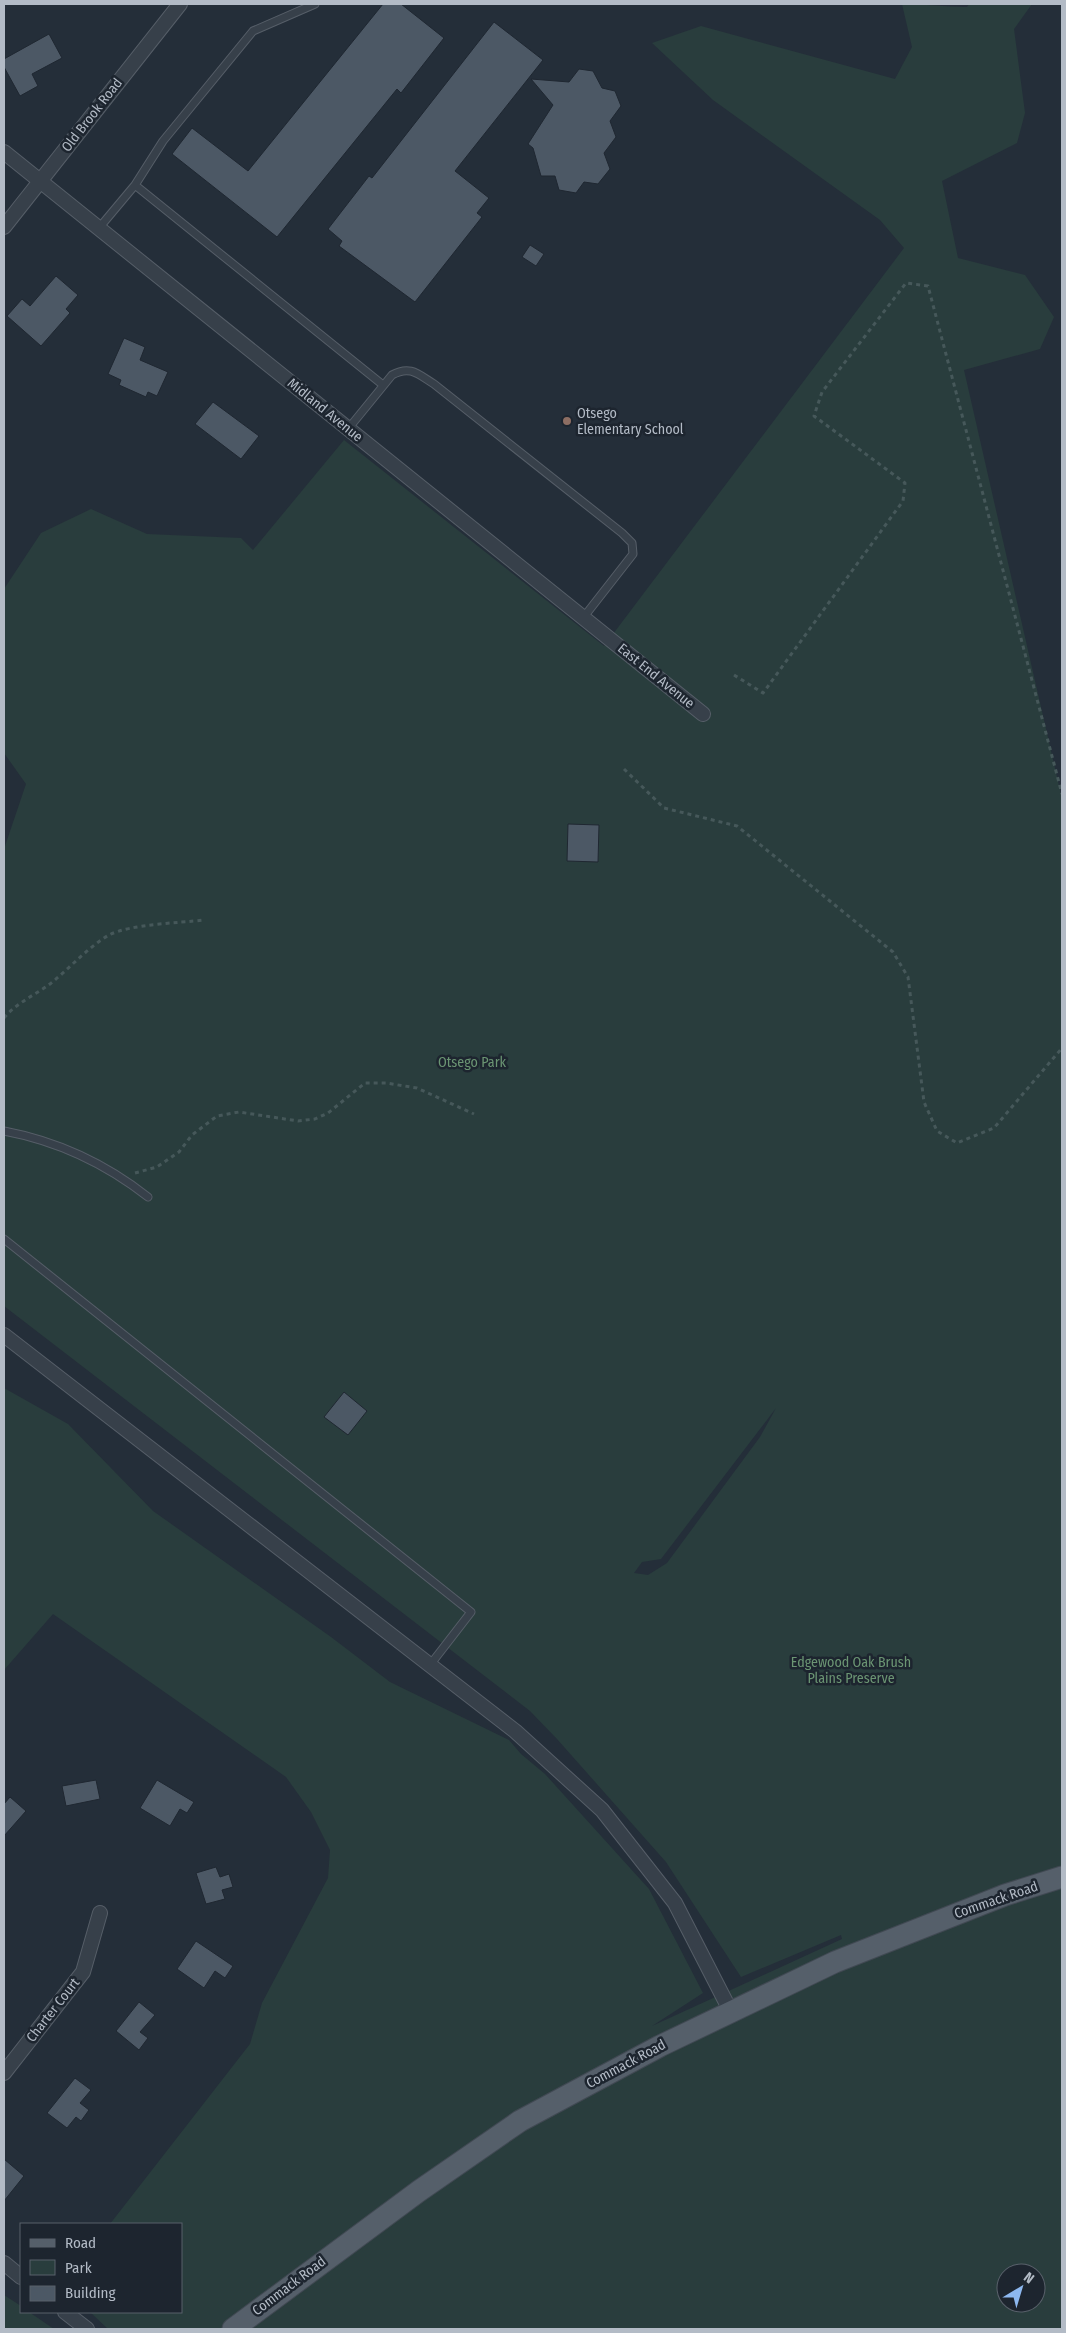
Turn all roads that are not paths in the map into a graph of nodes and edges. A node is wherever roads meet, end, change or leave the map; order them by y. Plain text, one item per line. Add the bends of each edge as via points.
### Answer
1 (180, 4) edge
2 (315, 4) edge
3 (4, 152) edge
4 (40, 181) junction
5 (135, 185) junction
6 (4, 227) edge
7 (99, 228) junction
8 (382, 385) junction
9 (348, 428) junction
10 (583, 618) junction
11 (610, 639) joint
12 (703, 714) dead end
13 (4, 1131) edge
14 (148, 1197) dead end
15 (4, 1239) edge
16 (4, 1335) edge
17 (430, 1665) junction
18 (1062, 1877) edge
19 (100, 1913) dead end
20 (731, 2012) junction
21 (4, 2073) edge
22 (4, 2263) edge
23 (20, 2276) edge
24 (66, 2313) edge
25 (87, 2329) edge
26 (233, 2329) edge

1 - 4 street, Old Brook Road
2 - 5 lane via 253,31 163,141
3 - 4 street, Midland Avenue
4 - 6 street, Old Brook Road
4 - 7 street, Midland Avenue
5 - 7 lane
5 - 8 lane
7 - 9 street, Midland Avenue
8 - 9 lane
8 - 10 lane via 402,370 412,371 434,384 632,543 632,554
9 - 10 street, Midland Avenue
10 - 11 street, Midland Avenue
11 - 12 street, East End Avenue
13 - 14 lane via 90,1158
15 - 17 lane via 471,1612
16 - 17 street
17 - 20 street via 515,1731 602,1810 674,1903
18 - 20 main road, Commack Road via 1005,1895 834,1962
19 - 21 street, Charter Court via 83,1972
20 - 26 main road, Commack Road via 520,2121 419,2191
22 - 23 street
24 - 25 street

